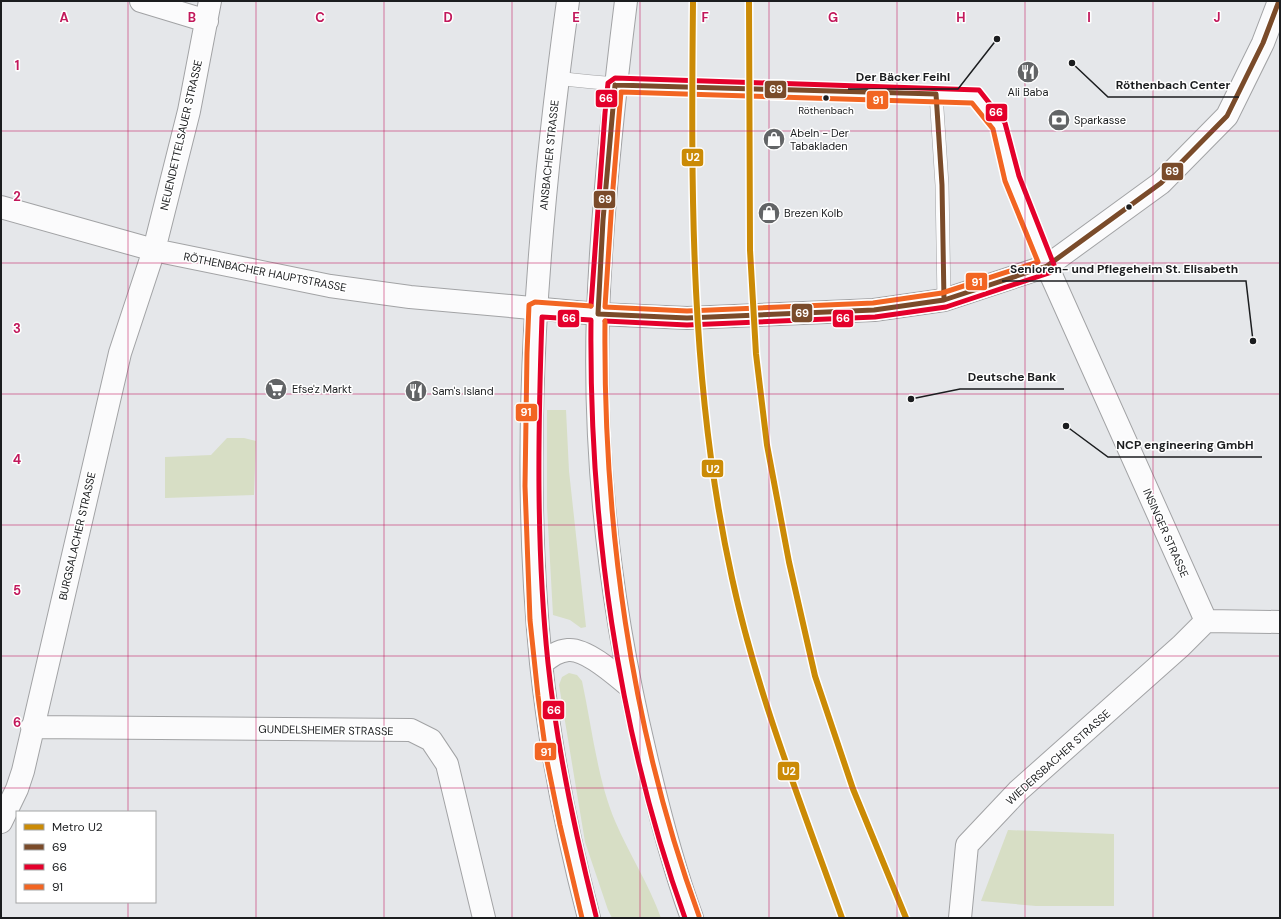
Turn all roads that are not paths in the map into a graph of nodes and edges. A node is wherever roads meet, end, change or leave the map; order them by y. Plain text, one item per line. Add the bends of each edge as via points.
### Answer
1 (141, 1) edge
2 (568, 1) edge
3 (626, 1) edge
4 (1279, 1) edge
5 (209, 11) edge
6 (557, 78) junction
7 (615, 85) junction
8 (936, 94) junction
9 (1, 206) edge
10 (154, 250) junction
11 (1047, 266) junction
12 (944, 300) junction
13 (535, 309) junction
14 (598, 314) junction
15 (1206, 622) junction
16 (1280, 622) edge
17 (541, 664) junction
18 (629, 686) junction
19 (32, 727) junction
20 (1, 822) edge
21 (484, 918) edge
22 (589, 918) edge
23 (692, 918) edge
24 (960, 918) edge

1 - 5 street, NEUENDETTELSAUER STRASSE
2 - 6 street, ANSBACHER STRASSE
3 - 7 street
4 - 11 street via 1263,43 1227,116 1161,183
5 - 10 street, NEUENDETTELSAUER STRASSE
6 - 7 lane
6 - 13 street, ANSBACHER STRASSE via 542,212
7 - 8 lane
7 - 14 street
8 - 11 lane via 976,96 999,126 1012,178
8 - 12 lane via 942,186
9 - 10 street, RÖTHENBACHER HAUPTSTRASSE
10 - 13 street, RÖTHENBACHER HAUPTSTRASSE via 330,286 410,297
10 - 19 street, BURGSALACHER STRASSE via 120,353
11 - 12 street
11 - 15 street, INSINGER STRASSE
12 - 14 street via 874,310 758,317 687,318
13 - 14 street
13 - 17 street, ANSBACHER STRASSE via 532,398 533,533
14 - 18 street via 600,431 606,521
15 - 16 street
15 - 24 street, WIEDERSBACHER STRASSE via 1018,791 967,845
17 - 18 street via 554,654 570,650 601,662
17 - 22 street, ANSBACHER STRASSE via 562,802
18 - 23 street via 658,811
19 - 20 street, BURGSALACHER STRASSE via 17,790
19 - 21 street, GUNDELSHEIMER STRASSE via 411,730 431,740 447,764

